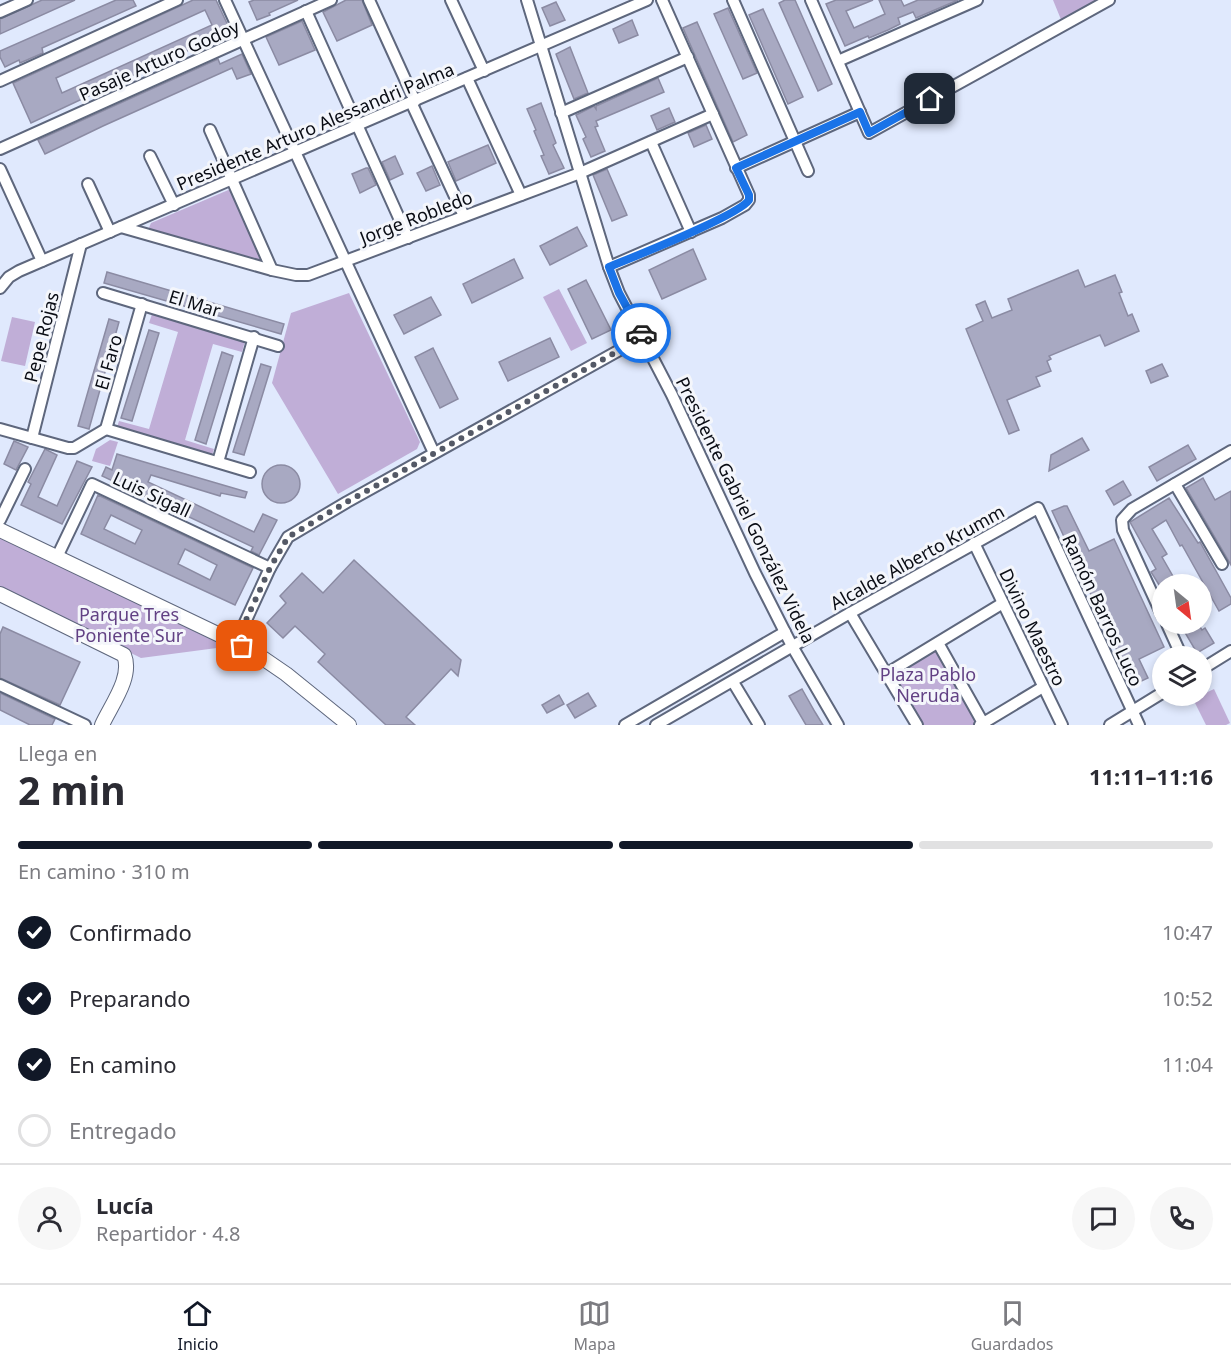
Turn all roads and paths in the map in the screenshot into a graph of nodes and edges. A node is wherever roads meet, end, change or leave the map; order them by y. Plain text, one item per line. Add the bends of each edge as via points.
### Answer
1 (27, 0) edge
2 (177, 0) edge
3 (225, 0) edge
4 (331, 0) edge
5 (369, 0) edge
6 (451, 0) edge
7 (527, 0) edge
8 (647, 0) edge
9 (662, 0) edge
10 (733, 0) edge
11 (977, 0) edge
12 (1109, 0) edge
13 (813, 1) edge
14 (306, 11) junction
15 (0, 12) edge
16 (243, 39) junction
17 (541, 46) junction
18 (688, 57) junction
19 (838, 61) junction
20 (484, 71) junction
21 (467, 78) junction
22 (0, 81) edge
23 (413, 101) junction
24 (860, 112) junction
25 (561, 113) junction
26 (712, 114) junction
27 (357, 126) junction
28 (210, 130) dead end
29 (651, 141) junction
30 (795, 141) junction
31 (0, 149) edge
32 (296, 152) junction
33 (150, 156) dead end
34 (736, 168) junction
35 (0, 169) edge
36 (808, 171) dead end
37 (580, 173) junction
38 (233, 179) junction
39 (88, 184) dead end
40 (521, 195) junction
41 (174, 205) junction
42 (464, 216) junction
43 (121, 227) junction
44 (110, 232) junction
45 (691, 232) junction
46 (408, 237) junction
47 (81, 244) junction
48 (42, 261) junction
49 (345, 261) junction
50 (609, 267) junction
51 (272, 270) junction
52 (0, 288) edge
53 (103, 293) dead end
54 (142, 304) junction
55 (643, 337) junction
56 (254, 338) junction
57 (278, 346) dead end
58 (0, 429) edge
59 (106, 429) junction
60 (32, 438) junction
61 (1231, 451) edge
62 (434, 453) junction
63 (218, 462) junction
64 (25, 469) dead end
65 (250, 472) dead end
66 (1175, 484) junction
67 (1038, 508) joint
68 (0, 520) edge
69 (0, 530) edge
70 (974, 543) junction
71 (57, 557) junction
72 (1222, 564) dead end
73 (270, 568) junction
74 (1152, 593) edge
75 (0, 594) edge
76 (1003, 603) junction
77 (850, 613) junction
78 (785, 632) junction
79 (236, 642) junction
80 (938, 643) junction
81 (792, 646) junction
82 (1231, 651) edge
83 (1212, 663) edge
84 (886, 674) junction
85 (733, 682) junction
86 (0, 685) edge
87 (1043, 687) junction
88 (1152, 699) edge
89 (1132, 712) junction
90 (982, 724) edge
91 (85, 725) edge
92 (102, 725) edge
93 (349, 725) edge
94 (625, 725) edge
95 (656, 725) edge
96 (759, 725) edge
97 (838, 725) edge
98 (917, 725) edge
99 (1062, 725) edge
100 (1110, 725) edge
101 (1139, 725) edge

1 - 15 street
2 - 22 street
3 - 16 street
4 - 14 street, Pasaje Arturo Godoy
5 - 23 street
6 - 20 street
7 - 17 street, Presidente Gabriel González Videla
8 - 17 street, Presidente Arturo Alessandri Palma
9 - 18 street
10 - 30 street
11 - 19 street
12 - 24 street via 869,133
13 - 19 street
14 - 16 street, Pasaje Arturo Godoy
14 - 27 street
16 - 31 street, Pasaje Arturo Godoy
16 - 32 street
17 - 20 street, Presidente Arturo Alessandri Palma
17 - 25 street, Presidente Gabriel González Videla
18 - 25 street
18 - 26 street
19 - 24 street
20 - 21 street, Presidente Arturo Alessandri Palma
21 - 23 street, Presidente Arturo Alessandri Palma
21 - 40 street
23 - 27 street, Presidente Arturo Alessandri Palma
23 - 42 street
24 - 30 street
25 - 37 street, Presidente Gabriel González Videla
26 - 29 street, Jorge Robledo
26 - 34 street
27 - 32 street, Presidente Arturo Alessandri Palma
27 - 46 street
28 - 38 street
29 - 37 street, Jorge Robledo
29 - 45 street
30 - 34 street
30 - 36 street
32 - 38 street, Presidente Arturo Alessandri Palma
32 - 49 street
33 - 41 street
34 - 45 street via 749,195 746,205
35 - 48 street
37 - 40 street, Jorge Robledo
37 - 50 street, Presidente Gabriel González Videla
38 - 41 street, Presidente Arturo Alessandri Palma
38 - 51 street
39 - 44 street
40 - 42 street, Jorge Robledo
41 - 43 street, Presidente Arturo Alessandri Palma
42 - 46 street, Jorge Robledo
43 - 44 street, Presidente Arturo Alessandri Palma
43 - 51 street, Jorge Robledo
44 - 47 street, Presidente Arturo Alessandri Palma
45 - 50 street
46 - 49 street, Jorge Robledo
47 - 48 street, Presidente Arturo Alessandri Palma
47 - 60 street, Pepe Rojas
48 - 52 street, Presidente Arturo Alessandri Palma via 14,274
49 - 51 street, Jorge Robledo via 303,275
49 - 62 street
50 - 55 street, Presidente Gabriel González Videla
53 - 54 street, El Mar
54 - 56 street, El Mar
54 - 59 street, El Faro
55 - 62 street
55 - 78 street, Presidente Gabriel González Videla
56 - 57 street, El Mar
56 - 63 street
58 - 60 street
59 - 60 street via 74,448
59 - 63 street
61 - 66 street
62 - 73 street via 288,537
63 - 65 street
64 - 68 street
66 - 72 street
66 - 74 street via 1123,516 1121,523
67 - 70 street, Alcalde Alberto Krumm
67 - 89 street, Ramón Barros Luco
69 - 71 main road
70 - 76 street, Divino Maestro
70 - 77 street, Alcalde Alberto Krumm
71 - 73 street, Luis Sigall via 92,484
71 - 79 main road
73 - 79 street
75 - 92 main road via 121,652 127,663 126,674
76 - 80 street
76 - 87 street, Divino Maestro
77 - 81 street, Alcalde Alberto Krumm
77 - 84 street
78 - 81 street, Presidente Gabriel González Videla
78 - 94 street
79 - 93 main road via 274,664
80 - 84 street
80 - 90 street
81 - 85 street, Alcalde Alberto Krumm
81 - 97 street, Presidente Gabriel González Videla
82 - 83 street
84 - 98 street
85 - 95 street, Alcalde Alberto Krumm
85 - 96 street
86 - 91 street
87 - 90 street
87 - 99 street, Divino Maestro
88 - 89 street
89 - 100 street
89 - 101 street, Ramón Barros Luco

